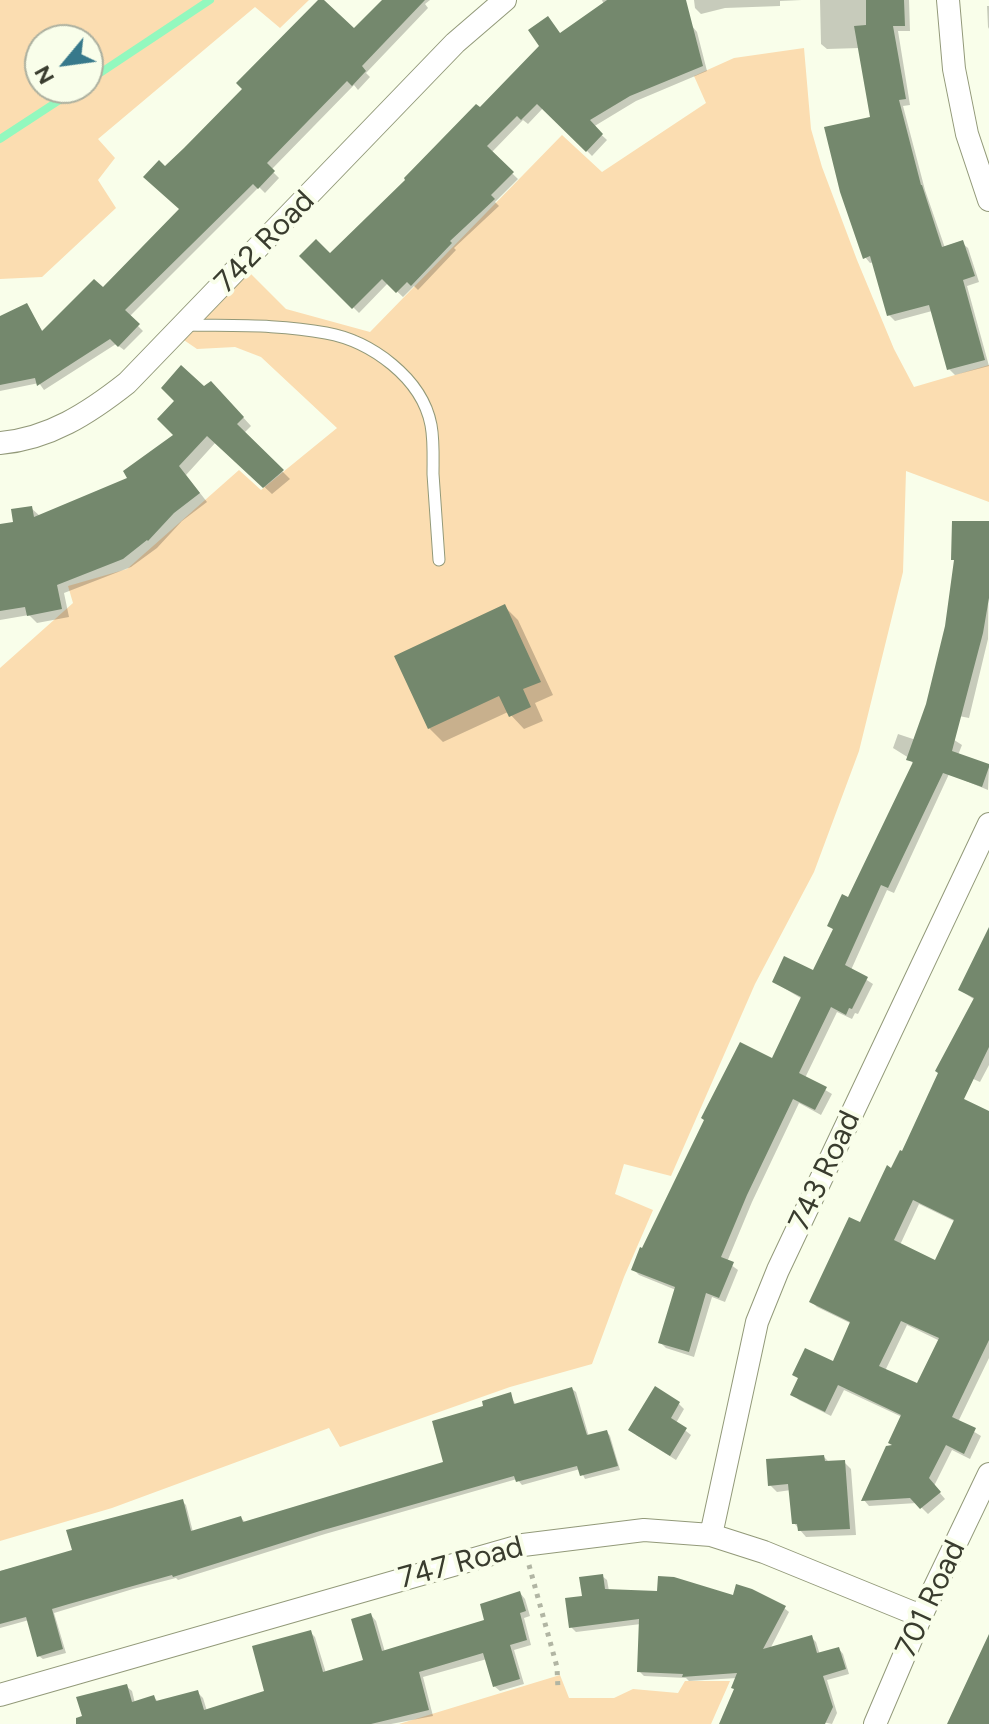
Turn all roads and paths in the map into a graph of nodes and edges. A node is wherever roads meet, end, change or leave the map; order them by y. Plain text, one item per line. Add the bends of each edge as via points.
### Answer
1 (505, 0) edge
2 (948, 0) edge
3 (989, 200) edge
4 (184, 325) junction
5 (0, 443) edge
6 (439, 560) dead end
7 (989, 824) edge
8 (989, 1474) edge
9 (711, 1535) junction
10 (523, 1545) junction
11 (921, 1616) junction
12 (558, 1690) dead end
13 (0, 1695) edge
14 (875, 1724) edge

1 - 4 street, 742 Road via 455,43
2 - 3 street via 967,134
4 - 5 street, 742 Road via 127,383 83,416
4 - 6 lane via 329,333 363,347 409,380 431,426
7 - 9 street, 743 Road via 757,1322
8 - 11 street, 701 Road
9 - 10 street, 747 Road via 644,1530
9 - 11 street, 747 Road
10 - 12 path via 557,1667
10 - 13 street, 747 Road
11 - 14 street, 701 Road

